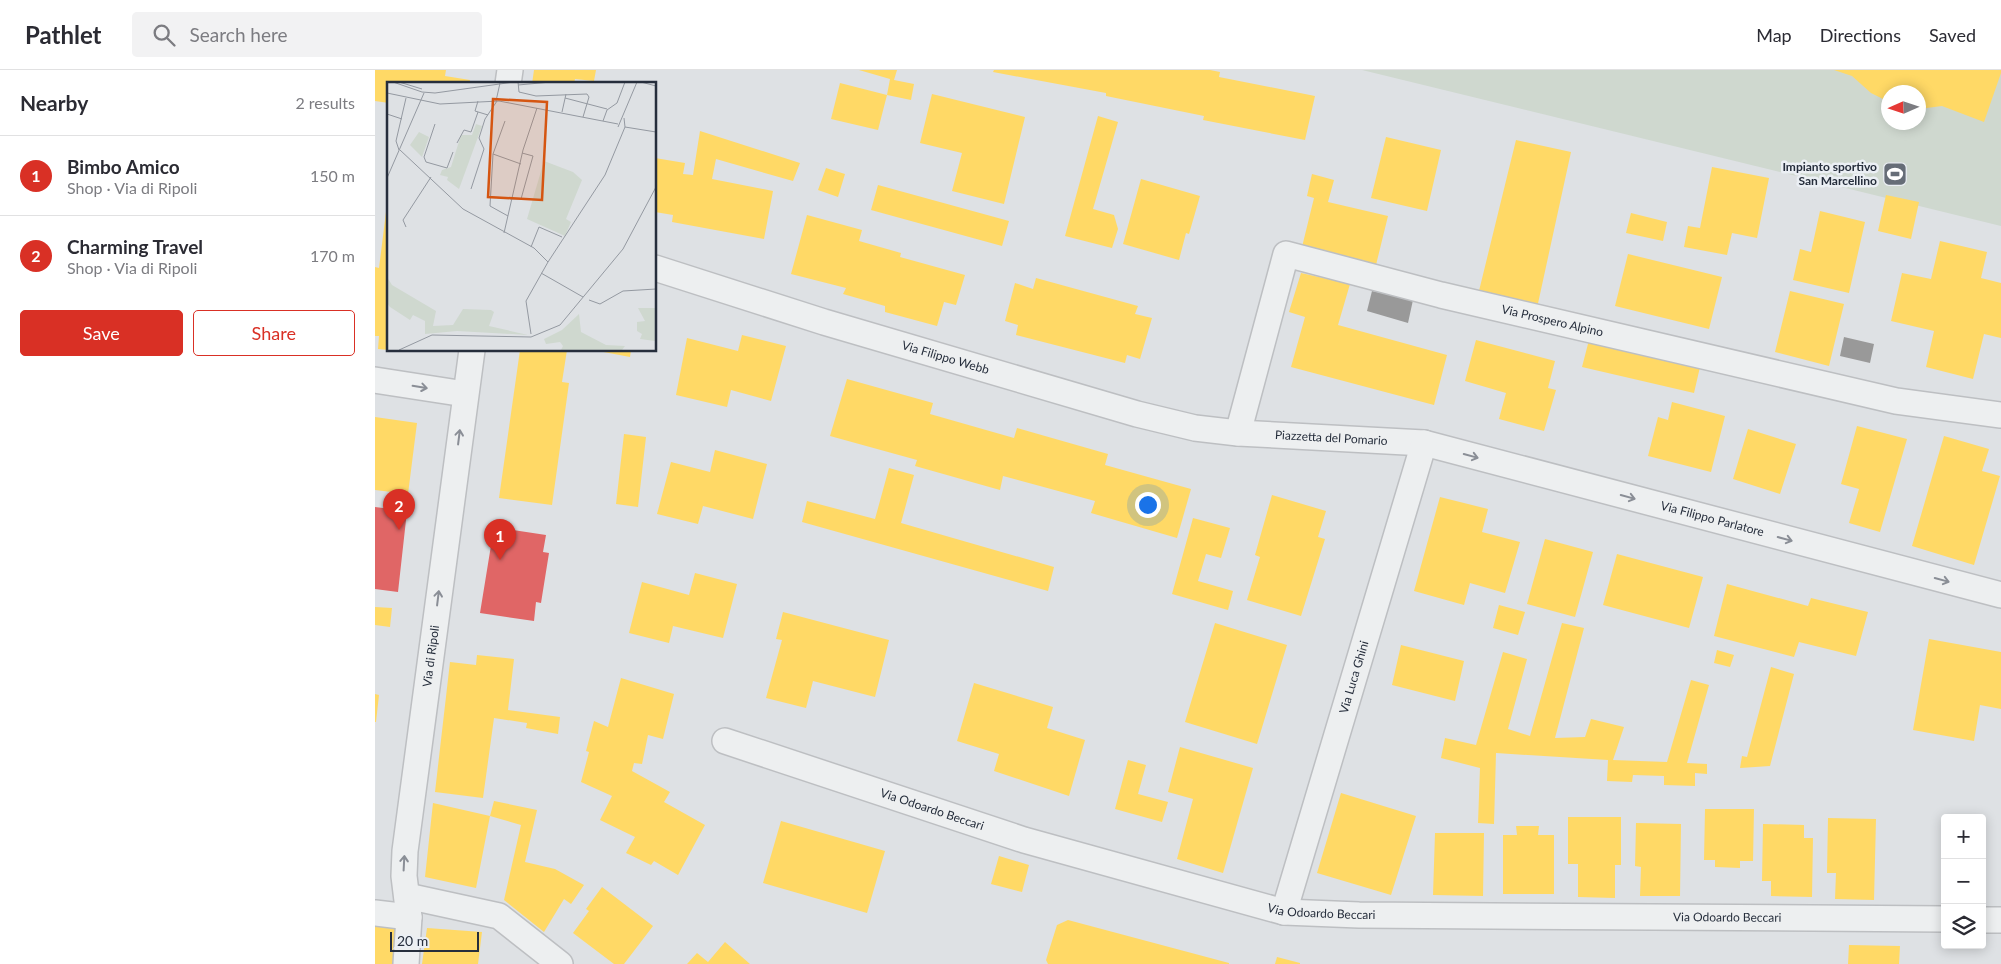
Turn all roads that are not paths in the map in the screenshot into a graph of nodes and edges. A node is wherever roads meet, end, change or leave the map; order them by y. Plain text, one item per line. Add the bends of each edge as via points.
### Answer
1 (656, 268) edge
2 (472, 351) edge
3 (375, 380) edge
4 (465, 394) junction
5 (2001, 416) edge
6 (1238, 433) junction
7 (1424, 443) junction
8 (2001, 595) edge
9 (725, 742) dead end
10 (408, 907) junction
11 (1284, 912) junction
12 (375, 913) edge
13 (1941, 919) edge
14 (1986, 920) edge
15 (2001, 920) edge
16 (406, 964) edge
17 (560, 964) edge

1 - 6 street, Via Filippo Webb via 779,309 1137,414 1195,428
2 - 4 street, Via di Ripoli
3 -> 4 street
10 -> 4 street, Via di Ripoli via 405,851
5 - 6 street, Via Prospero Alpino via 1896,401 1441,295 1287,254
6 - 7 street, Piazzetta del Pomario
7 -> 8 street, Via Filippo Parlatore
7 - 11 street, Via Luca Ghini
9 - 11 street, Via Odoardo Beccari via 1024,840
10 - 12 street
10 - 16 street, Via di Ripoli
10 - 17 street via 499,916
11 - 13 street, Via Odoardo Beccari
14 - 15 street

